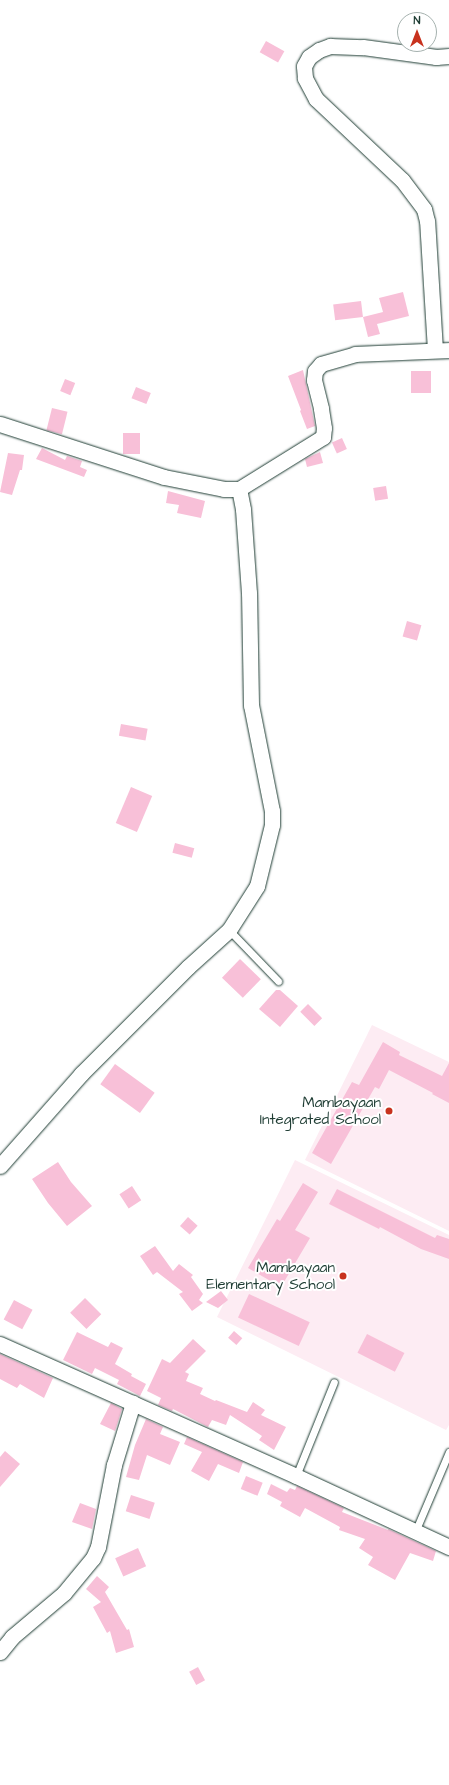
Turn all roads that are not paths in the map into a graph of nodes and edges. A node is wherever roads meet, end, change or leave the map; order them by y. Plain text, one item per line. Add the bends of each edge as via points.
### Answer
1 (449, 56) edge
2 (442, 350) edge
3 (0, 424) edge
4 (239, 489) junction
5 (229, 930) junction
6 (278, 981) dead end
7 (0, 1166) edge
8 (0, 1344) edge
9 (334, 1382) dead end
10 (132, 1403) junction
11 (449, 1452) edge
12 (296, 1476) junction
13 (415, 1532) junction
14 (449, 1547) edge
15 (0, 1652) edge

1 - 2 street via 436,57 363,47 330,46 309,57 304,66 305,78 316,98 402,180 424,209
2 - 4 street via 355,354 321,364 315,372 314,380 321,408 323,437
3 - 4 street via 164,477 224,489
4 - 5 street via 243,509 249,593 251,705 272,811 272,824 257,886
5 - 6 lane
5 - 7 street via 188,967 81,1074
8 - 10 street
9 - 12 lane
10 - 12 street
10 - 15 street via 114,1465 98,1547 93,1558 64,1593 12,1637
11 - 13 lane
12 - 13 street
13 - 14 street

